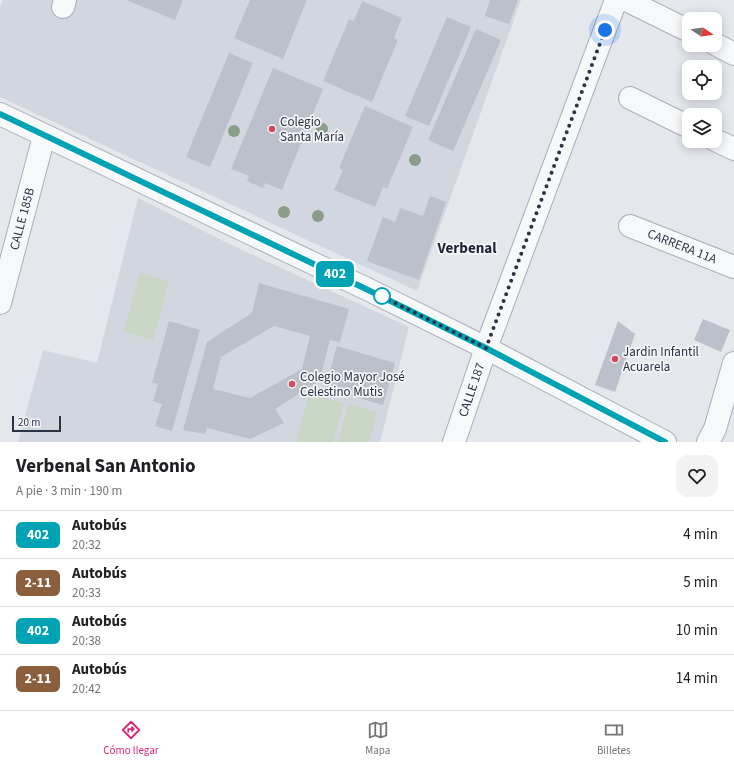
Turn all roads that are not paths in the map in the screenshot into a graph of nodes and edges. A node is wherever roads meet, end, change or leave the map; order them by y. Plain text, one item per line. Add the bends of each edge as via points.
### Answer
1 (616, 0) edge
2 (626, 0) edge
3 (682, 28) edge
4 (722, 48) edge
5 (734, 54) edge
6 (630, 98) dead end
7 (0, 114) edge
8 (682, 124) edge
9 (44, 136) junction
10 (722, 143) edge
11 (734, 149) edge
12 (630, 226) dead end
13 (734, 267) edge
14 (0, 303) edge
15 (486, 348) junction
16 (734, 363) edge
17 (454, 442) edge
18 (665, 442) edge
19 (708, 442) edge

1 - 15 street, CALLE 187
2 - 3 street
4 - 5 street
6 - 8 street
7 - 9 street
9 - 14 street, CALLE 185B
9 - 15 street
10 - 11 street
12 - 13 street, CARRERA 11A
15 - 17 street, CALLE 187
15 - 18 street
16 - 19 street via 715,429

